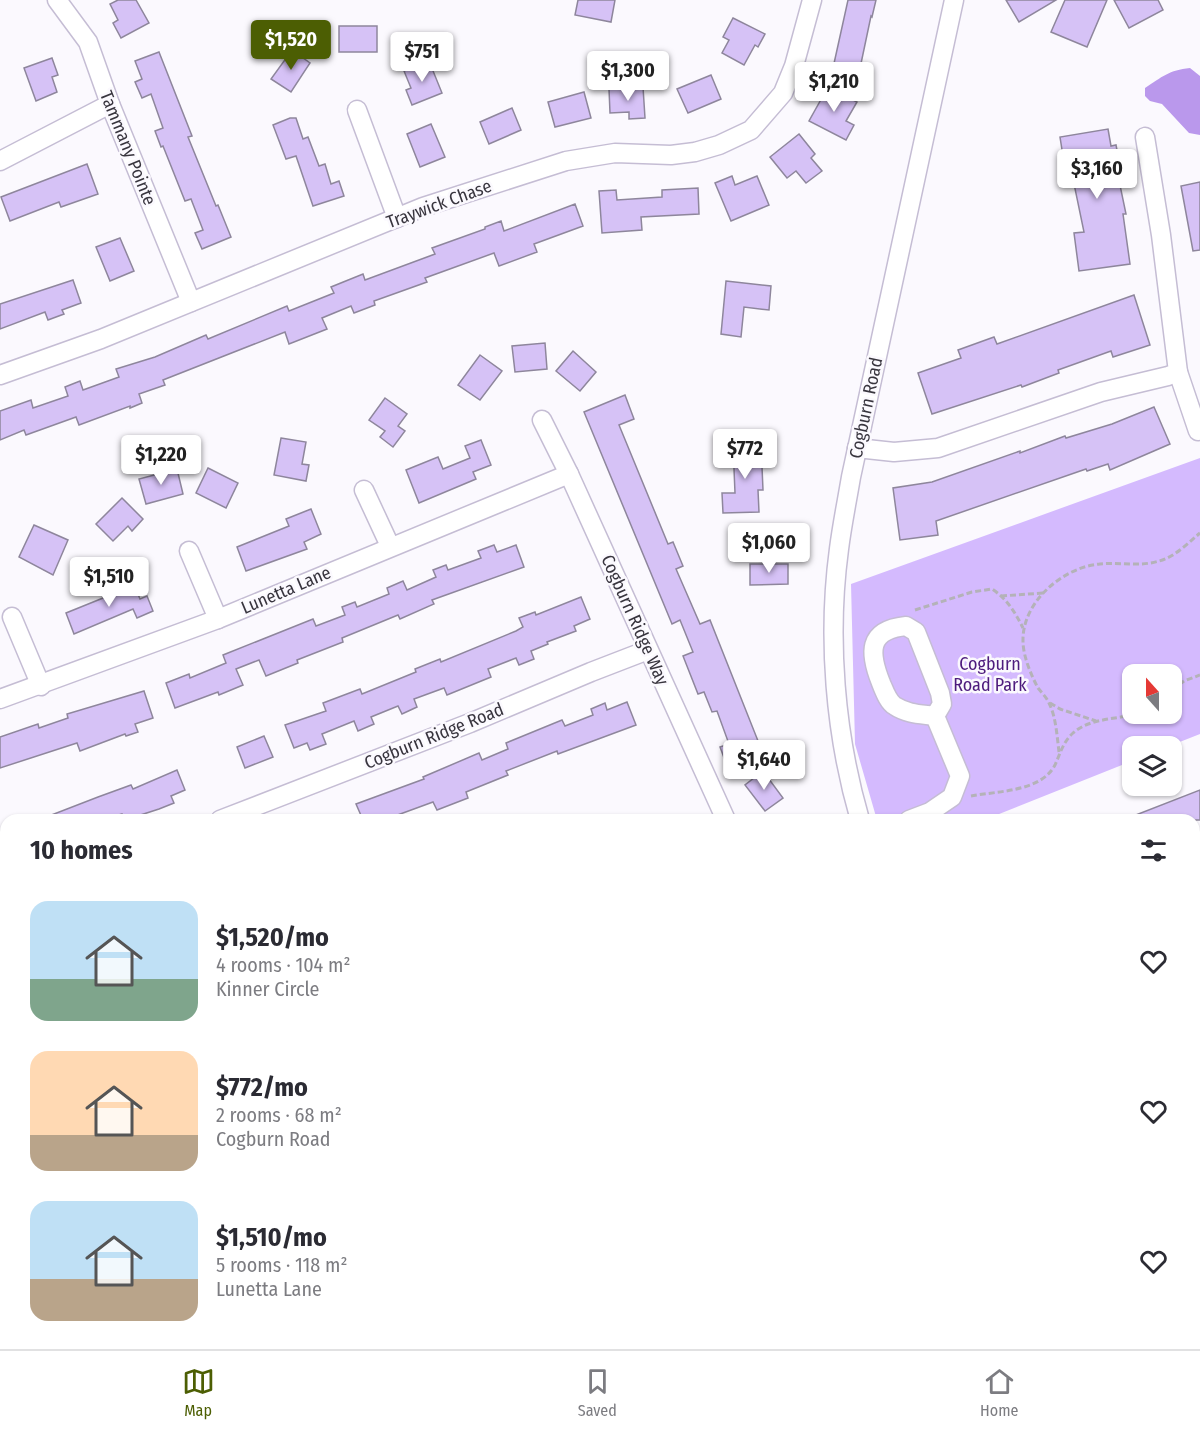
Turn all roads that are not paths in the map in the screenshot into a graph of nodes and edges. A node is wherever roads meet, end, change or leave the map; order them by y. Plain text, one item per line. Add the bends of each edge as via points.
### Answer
1 (57, 0) edge
2 (812, 0) edge
3 (954, 0) edge
4 (110, 104) junction
5 (357, 110) dead end
6 (1145, 137) dead end
7 (0, 161) edge
8 (397, 218) junction
9 (191, 302) junction
10 (1178, 372) junction
11 (0, 375) edge
12 (542, 420) dead end
13 (1198, 431) dead end
14 (857, 448) junction
15 (569, 474) junction
16 (364, 490) dead end
17 (390, 546) junction
18 (189, 551) dead end
19 (12, 617) dead end
20 (218, 619) junction
21 (648, 650) junction
22 (41, 686) junction
23 (0, 699) edge
24 (935, 716) junction
25 (235, 814) edge
26 (723, 814) edge
27 (858, 814) edge
28 (925, 814) edge

1 - 4 street, Tammany Pointe via 88,42
2 - 8 street, Traywick Chase via 783,93 750,130 719,146 695,152 615,153 566,160
3 - 14 street, Cogburn Road
4 - 7 street
4 - 9 street, Tammany Pointe
5 - 8 street
6 - 10 street
8 - 9 street, Traywick Chase
9 - 11 street, Traywick Chase
10 - 13 street
10 - 14 street via 1101,392 938,448 894,452
12 - 15 street, Cogburn Ridge Way
14 - 27 street, Cogburn Road via 839,550 834,612 842,736
15 - 17 street, Lunetta Lane
15 - 21 street, Cogburn Ridge Way
16 - 17 street
17 - 20 street, Lunetta Lane
18 - 20 street
19 - 22 street
20 - 22 street, Lunetta Lane
21 - 25 street, Cogburn Ridge Road
21 - 26 street, Cogburn Ridge Way
22 - 23 street, Lunetta Lane
24 - 24 street via 942,704 940,693 916,632 906,626 892,628 880,635 872,649 882,685 892,705 911,713
24 - 28 street via 960,776 952,797

